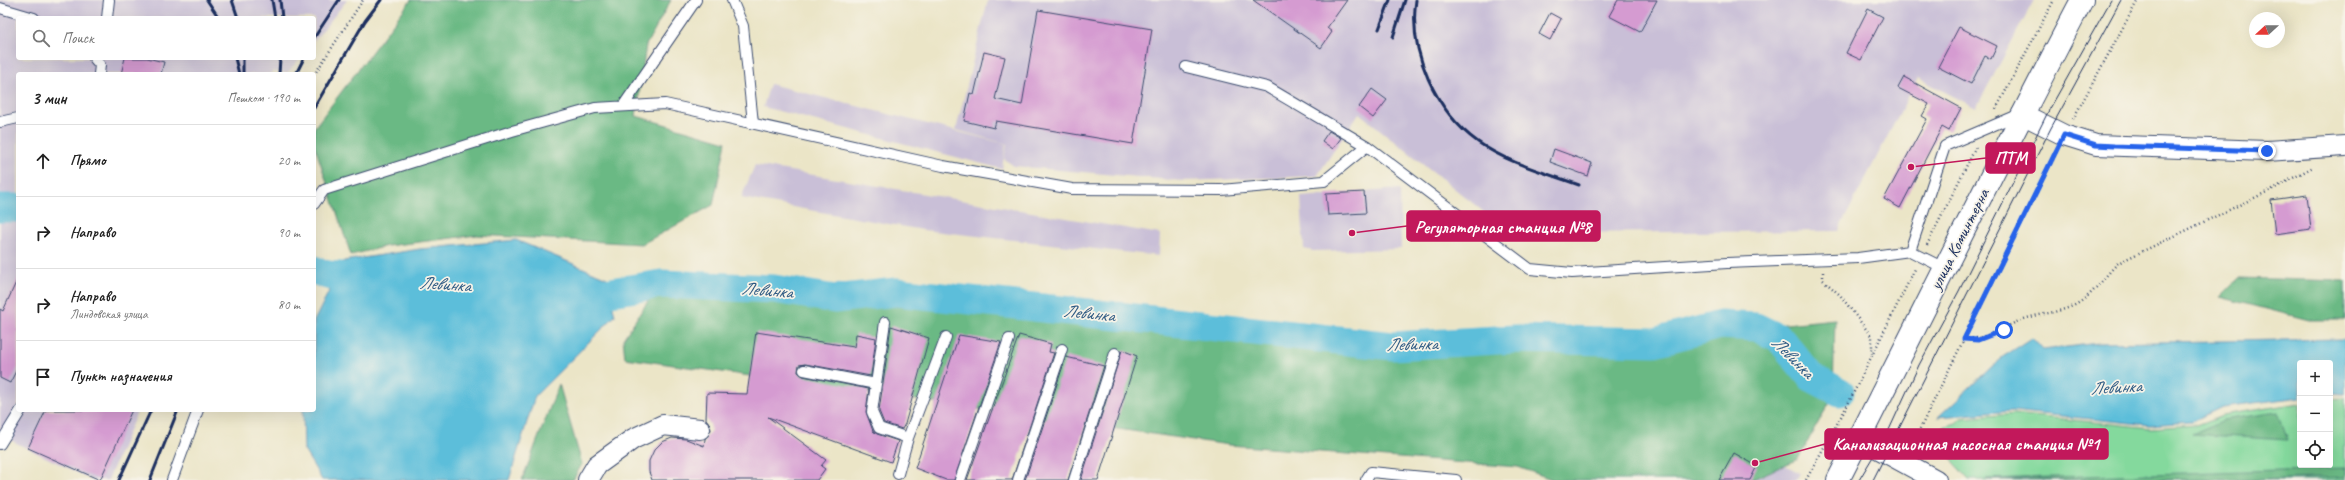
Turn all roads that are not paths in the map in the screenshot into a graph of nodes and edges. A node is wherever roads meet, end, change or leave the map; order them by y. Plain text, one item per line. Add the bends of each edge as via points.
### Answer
1 (109, 0) edge
2 (696, 0) edge
3 (732, 0) edge
4 (2082, 0) edge
5 (0, 8) edge
6 (27, 16) edge
7 (107, 16) edge
8 (1186, 67) dead end
9 (623, 106) junction
10 (2022, 114) junction
11 (16, 118) edge
12 (0, 122) edge
13 (753, 123) junction
14 (2344, 145) edge
15 (1367, 146) junction
16 (316, 201) edge
17 (1910, 251) junction
18 (1944, 268) junction
19 (885, 322) dead end
20 (946, 337) dead end
21 (1009, 339) dead end
22 (1062, 349) dead end
23 (1115, 353) dead end
24 (804, 370) dead end
25 (876, 384) junction
26 (20, 412) edge
27 (197, 412) edge
28 (700, 430) dead end
29 (908, 438) junction
30 (1859, 438) junction
31 (0, 444) edge
32 (898, 474) dead end
33 (172, 480) edge
34 (588, 480) edge
35 (960, 480) edge
36 (1018, 480) edge
37 (1074, 480) edge
38 (1366, 480) edge
39 (1456, 480) edge
40 (1838, 480) edge
41 (1936, 480) edge

1 - 7 lane
2 - 9 lane
3 - 13 lane via 743,26
4 - 10 main road, улица Коминтерна
5 - 6 lane
8 - 15 lane via 1268,87
9 - 13 lane via 665,104
9 - 16 lane via 595,108 520,128 324,190
10 - 14 street via 2064,135 2096,145 2267,151
10 - 17 lane via 1944,146
10 - 18 main road, улица Коминтерна
11 - 12 lane
13 - 15 lane via 943,166 1072,189 1221,190 1324,181
15 - 17 lane via 1530,269 1572,273 1858,258
17 - 18 lane
18 - 30 main road, улица Коминтерна
19 - 25 lane
20 - 29 lane
21 - 35 lane
22 - 36 lane
23 - 37 lane
24 - 25 lane
25 - 29 lane via 872,412 879,428
26 - 31 lane
27 - 33 lane
28 - 34 street via 664,425 633,439 597,465
29 - 32 lane
30 - 40 main road, улица Коминтерна
30 - 41 street
38 - 39 lane via 1372,472

